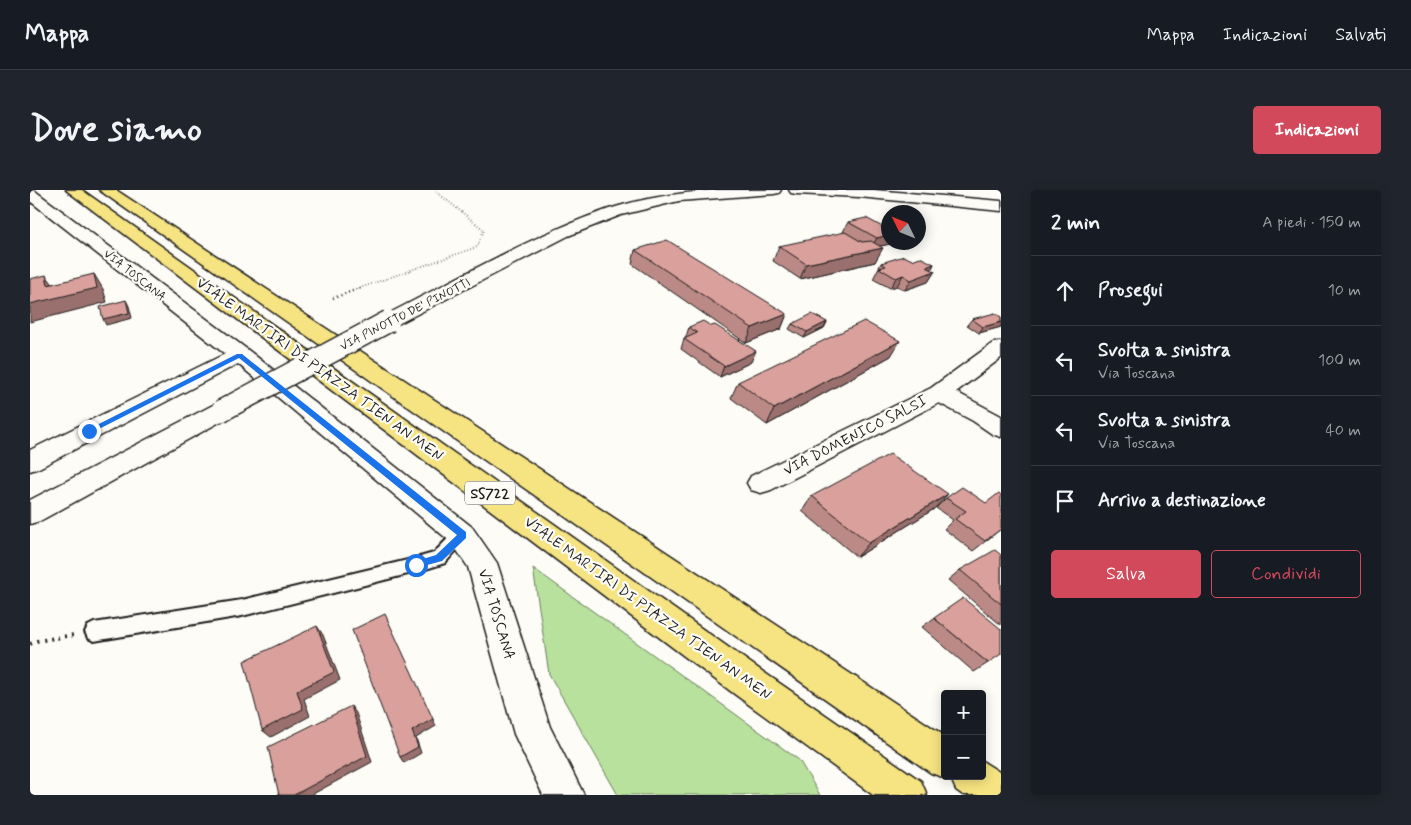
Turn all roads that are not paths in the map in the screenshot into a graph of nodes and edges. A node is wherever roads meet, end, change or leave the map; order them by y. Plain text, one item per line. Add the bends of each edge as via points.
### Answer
1 (73, 190) edge
2 (106, 190) edge
3 (774, 190) edge
4 (796, 190) edge
5 (30, 194) edge
6 (1001, 206) edge
7 (1001, 348) edge
8 (240, 355) junction
9 (939, 393) junction
10 (1001, 428) edge
11 (30, 461) edge
12 (761, 483) dead end
13 (30, 513) edge
14 (462, 535) junction
15 (94, 632) road end
16 (941, 756) edge
17 (976, 780) edge
18 (564, 795) edge
19 (907, 795) edge
20 (998, 795) edge

1 - 19 highway, VIALE MARTIRI DI PIAZZA TIEN AN MEN / SS722
2 - 16 highway, VIALE MARTIRI DI PIAZZA TIEN AN MEN / SS722
3 - 13 street, VIA PINOTTO DE' PINOTTI, bridge via 679,197 588,221 389,321
4 - 6 street
5 - 8 street, VIA TOSCANA
7 - 9 street
8 - 11 street
8 - 14 street, VIA TOSCANA
9 - 10 street, VIA DOMENICO SALSI
9 - 12 street, VIA DOMENICO SALSI
14 - 15 lane via 439,558 416,565 242,608
14 - 18 street, VIA TOSCANA via 482,564 533,734
17 - 20 highway

